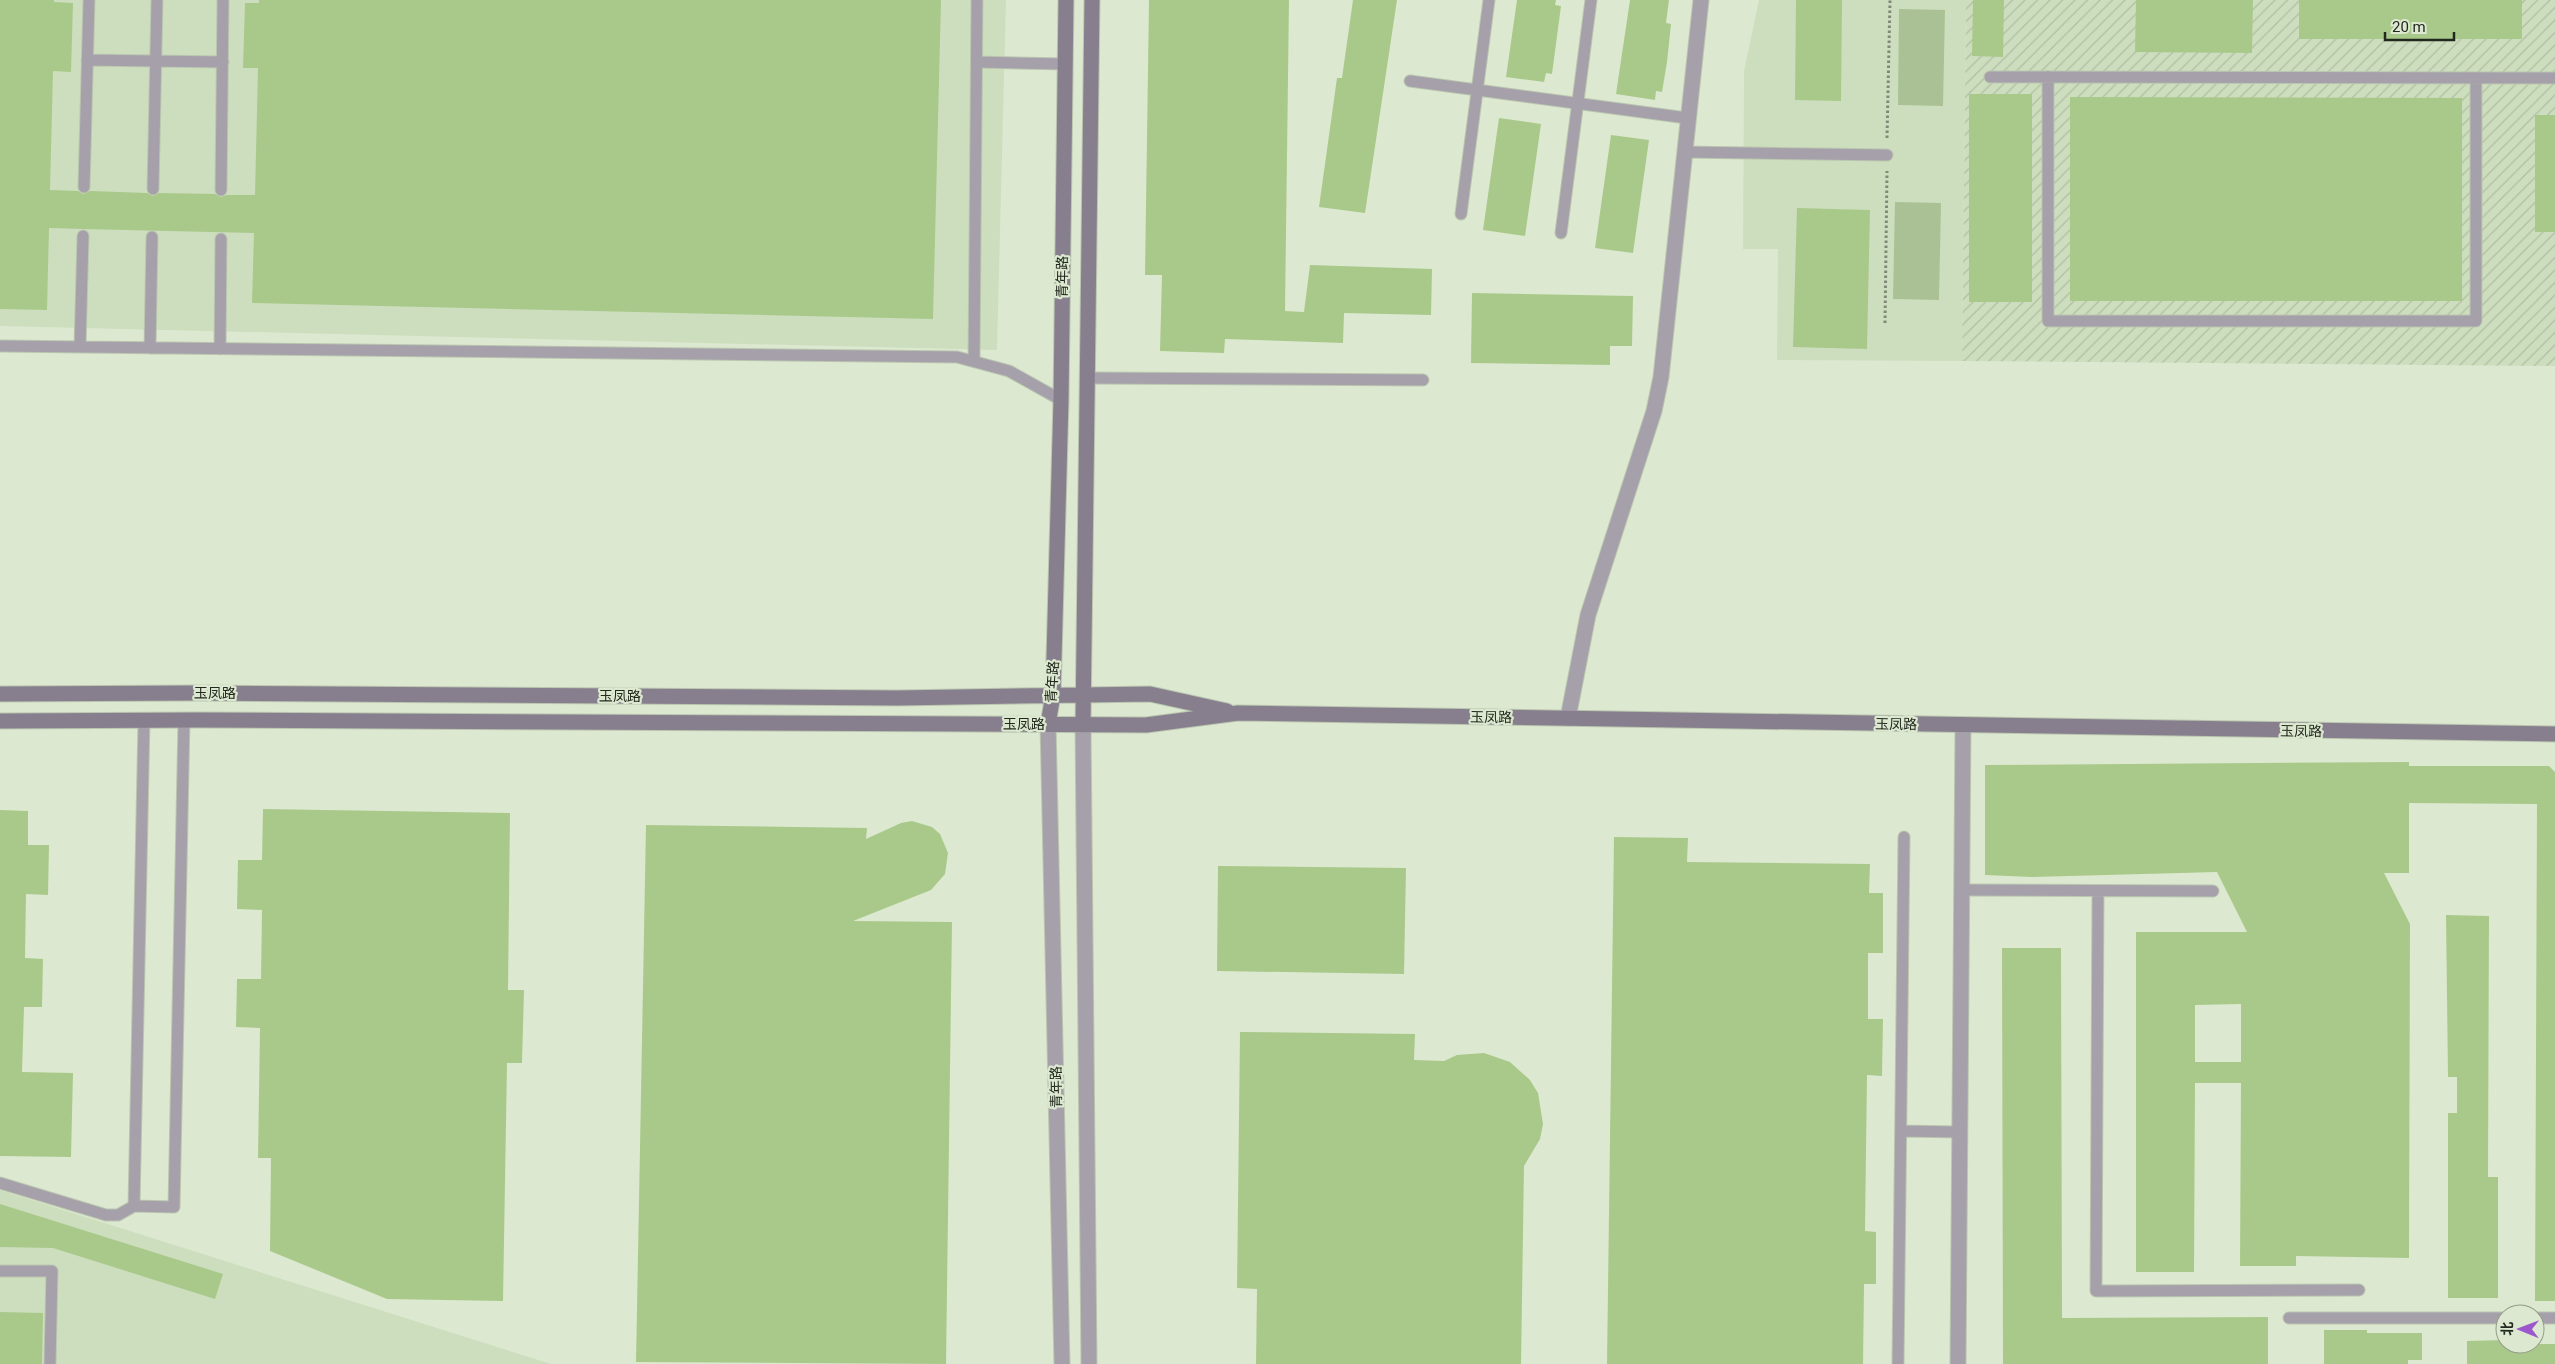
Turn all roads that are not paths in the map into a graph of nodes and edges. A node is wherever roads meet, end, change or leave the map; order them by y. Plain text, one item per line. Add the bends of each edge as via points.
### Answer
1 (88, 0) edge
2 (157, 0) edge
3 (223, 0) edge
4 (978, 0) edge
5 (1066, 0) edge
6 (1092, 0) edge
7 (1489, 0) edge
8 (1591, 0) edge
9 (1701, 0) edge
10 (87, 60) junction
11 (156, 61) junction
12 (223, 62) junction
13 (977, 62) junction
14 (1065, 64) junction
15 (1990, 77) dead end
16 (2048, 77) junction
17 (2476, 78) junction
18 (2555, 78) edge
19 (1410, 82) dead end
20 (1477, 90) junction
21 (1577, 103) junction
22 (1687, 118) junction
23 (1684, 152) junction
24 (1887, 155) dead end
25 (84, 187) dead end
26 (153, 189) dead end
27 (221, 190) dead end
28 (1461, 214) dead end
29 (1560, 233) dead end
30 (83, 236) dead end
31 (152, 237) dead end
32 (221, 239) dead end
33 (0, 346) edge
34 (80, 347) junction
35 (150, 348) junction
36 (220, 349) junction
37 (974, 362) junction
38 (1088, 378) junction
39 (1423, 380) dead end
40 (1061, 400) junction
41 (0, 694) edge
42 (1084, 694) junction
43 (1053, 695) junction
44 (1238, 713) junction
45 (1568, 718) junction
46 (144, 720) junction
47 (184, 720) junction
48 (0, 721) edge
49 (1048, 724) junction
50 (1083, 725) junction
51 (1963, 725) junction
52 (2555, 734) edge
53 (1904, 837) dead end
54 (1962, 890) junction
55 (2098, 891) junction
56 (2213, 891) dead end
57 (1901, 1131) junction
58 (1960, 1132) junction
59 (0, 1183) edge
60 (134, 1206) junction
61 (0, 1270) edge
62 (2359, 1290) dead end
63 (2289, 1318) dead end
64 (2495, 1318) edge
65 (50, 1364) edge
66 (1062, 1364) edge
67 (1089, 1364) edge
68 (1898, 1364) edge
69 (1958, 1364) edge

1 - 10 lane
2 - 11 lane
3 - 12 lane
4 - 13 lane
5 - 14 street, 青年路
6 - 38 street, 青年路
7 - 20 lane
8 - 21 lane
9 - 22 street
10 - 11 lane
10 - 25 lane
11 - 12 lane
11 - 26 lane
12 - 27 lane
13 - 14 lane
13 - 37 lane
14 - 40 street, 青年路
15 - 16 lane
16 - 17 lane
16 - 17 lane via 2048,320 2147,321 2476,321
17 - 18 lane
19 - 20 lane
20 - 21 lane
20 - 28 lane
21 - 22 lane
21 - 29 lane
22 - 23 street
23 - 24 lane
23 - 45 street via 1661,377 1654,411 1588,615
30 - 34 lane
31 - 35 lane
32 - 36 lane
33 - 34 lane
34 - 35 lane
35 - 36 lane
36 - 37 lane via 957,357
37 - 40 lane via 1009,370
38 - 39 lane
38 - 42 street, 青年路
40 - 43 street, 青年路
41 - 43 street, 玉凤路 via 897,698
42 - 43 street, 玉凤路
42 - 44 street, 玉凤路 via 1150,694
42 - 50 street, 青年路
43 - 49 street, 青年路
44 - 45 street, 玉凤路
44 - 50 street, 玉凤路 via 1146,725
45 - 51 street, 玉凤路
46 - 47 street, 玉凤路
46 - 48 street, 玉凤路
46 - 60 lane
47 - 49 street, 玉凤路
47 - 60 lane via 174,1207
49 - 50 street, 玉凤路
49 - 66 street, 青年路
50 - 67 street, 青年路
51 - 52 street, 玉凤路
51 - 54 street
53 - 57 lane
54 - 55 lane
54 - 58 street
55 - 56 lane
55 - 62 lane via 2096,1291
57 - 58 lane
57 - 68 lane
58 - 69 street
59 - 60 lane via 106,1215 118,1215
61 - 65 lane via 52,1271
63 - 64 lane

